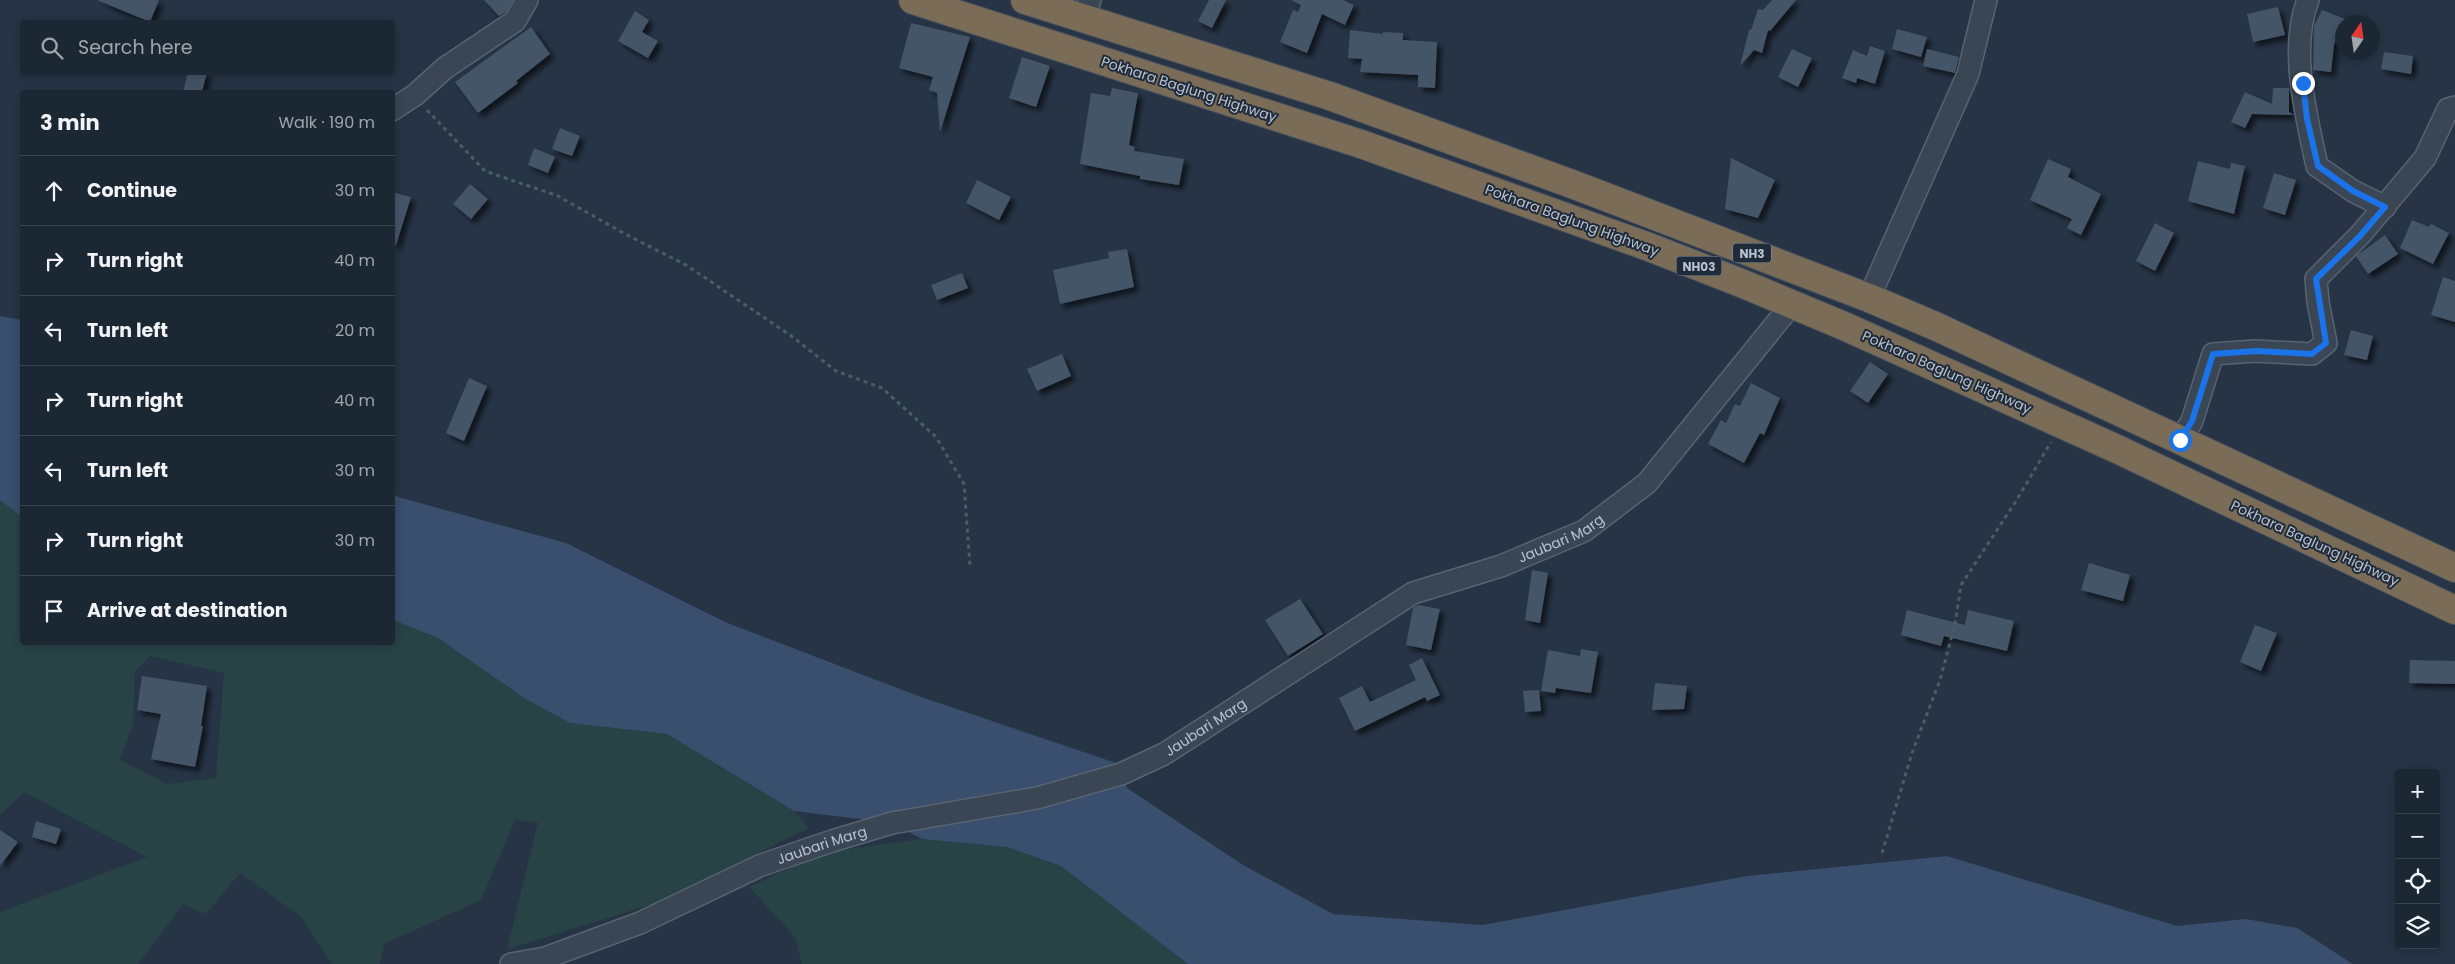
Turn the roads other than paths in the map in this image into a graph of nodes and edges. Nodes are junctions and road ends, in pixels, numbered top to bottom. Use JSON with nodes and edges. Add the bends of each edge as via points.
{"nodes":[{"id":1,"x":528,"y":0,"type":"edge"},
{"id":2,"x":913,"y":0,"type":"edge"},
{"id":3,"x":1025,"y":0,"type":"edge"},
{"id":4,"x":1986,"y":0,"type":"edge"},
{"id":5,"x":2308,"y":0,"type":"edge"},
{"id":6,"x":1086,"y":9,"type":"edge"},
{"id":7,"x":395,"y":108,"type":"edge"},
{"id":8,"x":2455,"y":108,"type":"edge"},
{"id":9,"x":2385,"y":207,"type":"junction"},
{"id":10,"x":1869,"y":298,"type":"junction"},
{"id":11,"x":1792,"y":304,"type":"junction"},
{"id":12,"x":2180,"y":440,"type":"junction"},
{"id":13,"x":2455,"y":568,"type":"edge"},
{"id":14,"x":2455,"y":610,"type":"edge"},
{"id":15,"x":511,"y":964,"type":"edge"}],
"edges":[{"from":1,"to":7,"type":"street","via":[[516,21],[445,68],[416,95]]},
{"from":2,"to":11,"type":"highway","name":"Pokhara Baglung Highway","number":"NH03","via":[[1361,144],[1649,247]]},
{"from":3,"to":6,"type":"highway","number":"NH3"},
{"from":4,"to":10,"type":"street","via":[[1968,74]]},
{"from":5,"to":9,"type":"street","via":[[2302,15],[2299,46],[2307,119],[2318,166],[2353,191]]},
{"from":6,"to":10,"type":"highway","number":"NH3","via":[[1572,184]]},
{"from":8,"to":9,"type":"street","via":[[2448,109],[2425,158]]},
{"from":9,"to":12,"type":"street","via":[[2316,279],[2326,343],[2312,354],[2256,351],[2213,354],[2192,421]]},
{"from":10,"to":12,"type":"highway","number":"NH3"},
{"from":11,"to":14,"type":"highway","name":"Pokhara Baglung Highway","number":"NH03","via":[[2060,423]]},
{"from":11,"to":15,"type":"street","name":"Jaubari Marg","via":[[1647,484],[1584,531],[1501,566],[1413,593],[1164,754],[1121,774],[1037,798],[892,823],[832,841],[759,866],[640,923],[545,958]]},
{"from":12,"to":13,"type":"highway","number":"NH3"}]}
